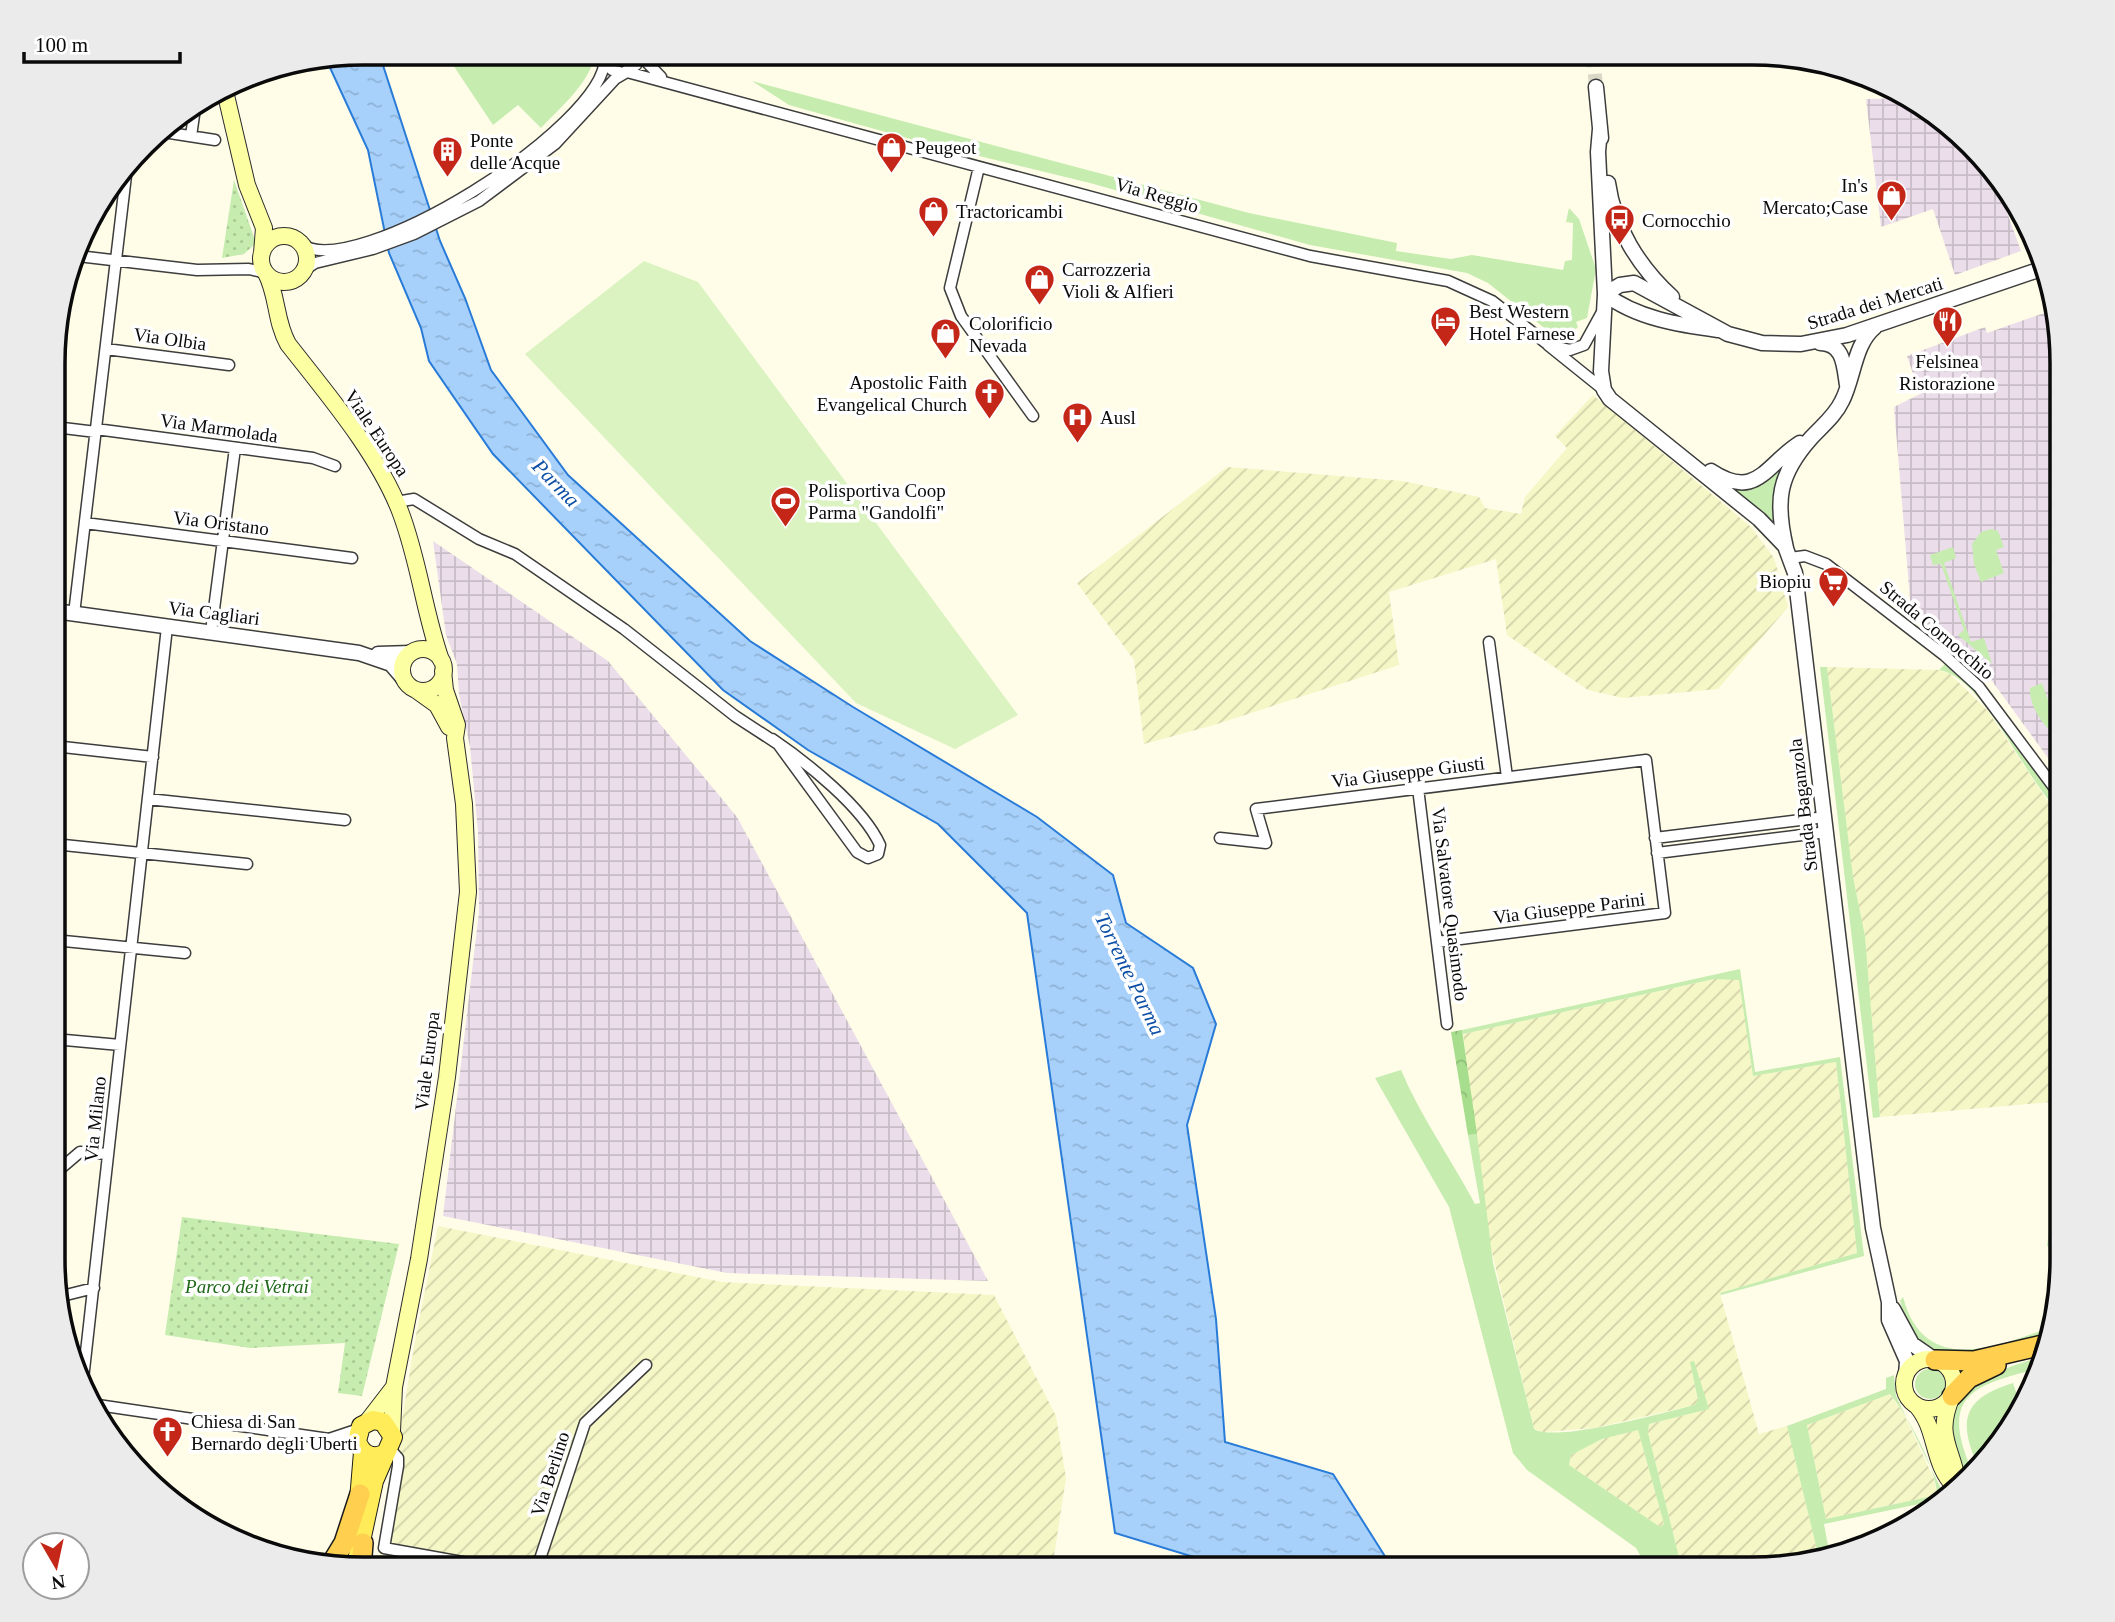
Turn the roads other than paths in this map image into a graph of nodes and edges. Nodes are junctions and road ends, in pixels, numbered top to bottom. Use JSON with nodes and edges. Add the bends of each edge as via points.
{"nodes":[{"id":1,"x":603,"y":65,"type":"edge"},
{"id":2,"x":609,"y":65,"type":"edge"},
{"id":3,"x":636,"y":65,"type":"edge"},
{"id":4,"x":650,"y":65,"type":"edge"},
{"id":5,"x":627,"y":72,"type":"junction"},
{"id":6,"x":666,"y":81,"type":"junction"},
{"id":7,"x":1596,"y":88,"type":"tunnel mouth"},
{"id":8,"x":227,"y":98,"type":"edge"},
{"id":9,"x":194,"y":117,"type":"edge"},
{"id":10,"x":1600,"y":129,"type":"junction"},
{"id":11,"x":173,"y":133,"type":"edge"},
{"id":12,"x":191,"y":136,"type":"junction"},
{"id":13,"x":215,"y":140,"type":"dead end"},
{"id":14,"x":523,"y":165,"type":"junction"},
{"id":15,"x":979,"y":167,"type":"junction"},
{"id":16,"x":125,"y":183,"type":"edge"},
{"id":17,"x":257,"y":206,"type":"junction"},
{"id":18,"x":262,"y":253,"type":"junction"},
{"id":19,"x":84,"y":257,"type":"edge"},
{"id":20,"x":305,"y":257,"type":"junction"},
{"id":21,"x":116,"y":260,"type":"junction"},
{"id":22,"x":231,"y":268,"type":"junction"},
{"id":23,"x":2035,"y":271,"type":"edge"},
{"id":24,"x":266,"y":273,"type":"junction"},
{"id":25,"x":1605,"y":294,"type":"junction"},
{"id":26,"x":1681,"y":307,"type":"junction"},
{"id":27,"x":1604,"y":309,"type":"junction"},
{"id":28,"x":1884,"y":323,"type":"junction"},
{"id":29,"x":1718,"y":330,"type":"junction"},
{"id":30,"x":1819,"y":343,"type":"junction"},
{"id":31,"x":1548,"y":345,"type":"junction"},
{"id":32,"x":106,"y":349,"type":"junction"},
{"id":33,"x":300,"y":358,"type":"junction"},
{"id":34,"x":229,"y":365,"type":"dead end"},
{"id":35,"x":1604,"y":390,"type":"junction"},
{"id":36,"x":1847,"y":390,"type":"junction"},
{"id":37,"x":1033,"y":416,"type":"dead end"},
{"id":38,"x":65,"y":428,"type":"edge"},
{"id":39,"x":96,"y":431,"type":"junction"},
{"id":40,"x":1815,"y":434,"type":"junction"},
{"id":41,"x":235,"y":448,"type":"junction"},
{"id":42,"x":1682,"y":457,"type":"junction"},
{"id":43,"x":335,"y":466,"type":"dead end"},
{"id":44,"x":396,"y":502,"type":"junction"},
{"id":45,"x":85,"y":523,"type":"junction"},
{"id":46,"x":223,"y":541,"type":"junction"},
{"id":47,"x":1788,"y":553,"type":"junction"},
{"id":48,"x":352,"y":558,"type":"dead end"},
{"id":49,"x":65,"y":613,"type":"edge"},
{"id":50,"x":74,"y":614,"type":"junction"},
{"id":51,"x":427,"y":618,"type":"junction"},
{"id":52,"x":167,"y":626,"type":"junction"},
{"id":53,"x":211,"y":632,"type":"junction"},
{"id":54,"x":1489,"y":642,"type":"dead end"},
{"id":55,"x":411,"y":653,"type":"junction"},
{"id":56,"x":368,"y":654,"type":"junction"},
{"id":57,"x":442,"y":666,"type":"junction"},
{"id":58,"x":408,"y":683,"type":"junction"},
{"id":59,"x":455,"y":738,"type":"junction"},
{"id":60,"x":772,"y":739,"type":"junction"},
{"id":61,"x":65,"y":747,"type":"edge"},
{"id":62,"x":153,"y":757,"type":"junction"},
{"id":63,"x":1507,"y":777,"type":"junction"},
{"id":64,"x":2050,"y":781,"type":"edge"},
{"id":65,"x":1418,"y":788,"type":"junction"},
{"id":66,"x":148,"y":799,"type":"junction"},
{"id":67,"x":1825,"y":817,"type":"junction"},
{"id":68,"x":345,"y":820,"type":"dead end"},
{"id":69,"x":1827,"y":832,"type":"junction"},
{"id":70,"x":1220,"y":838,"type":"dead end"},
{"id":71,"x":1656,"y":838,"type":"junction"},
{"id":72,"x":65,"y":845,"type":"edge"},
{"id":73,"x":142,"y":853,"type":"junction"},
{"id":74,"x":1657,"y":853,"type":"junction"},
{"id":75,"x":247,"y":864,"type":"dead end"},
{"id":76,"x":65,"y":941,"type":"edge"},
{"id":77,"x":1437,"y":942,"type":"junction"},
{"id":78,"x":131,"y":948,"type":"junction"},
{"id":79,"x":185,"y":953,"type":"dead end"},
{"id":80,"x":1447,"y":1024,"type":"dead end"},
{"id":81,"x":65,"y":1040,"type":"edge"},
{"id":82,"x":120,"y":1045,"type":"junction"},
{"id":83,"x":108,"y":1154,"type":"junction"},
{"id":84,"x":65,"y":1165,"type":"edge"},
{"id":85,"x":94,"y":1288,"type":"junction"},
{"id":86,"x":67,"y":1295,"type":"edge"},
{"id":87,"x":1889,"y":1299,"type":"junction"},
{"id":88,"x":2037,"y":1347,"type":"edge"},
{"id":89,"x":2034,"y":1354,"type":"edge"},
{"id":90,"x":1936,"y":1360,"type":"junction"},
{"id":91,"x":646,"y":1365,"type":"dead end"},
{"id":92,"x":85,"y":1366,"type":"edge"},
{"id":93,"x":1906,"y":1376,"type":"junction"},
{"id":94,"x":394,"y":1387,"type":"junction"},
{"id":95,"x":1952,"y":1396,"type":"junction"},
{"id":96,"x":1916,"y":1405,"type":"junction"},
{"id":97,"x":104,"y":1406,"type":"edge"},
{"id":98,"x":363,"y":1426,"type":"junction"},
{"id":99,"x":329,"y":1439,"type":"junction"},
{"id":100,"x":389,"y":1444,"type":"junction"},
{"id":101,"x":361,"y":1450,"type":"junction"},
{"id":102,"x":1955,"y":1477,"type":"edge"},
{"id":103,"x":1953,"y":1480,"type":"edge"},
{"id":104,"x":360,"y":1494,"type":"junction"},
{"id":105,"x":363,"y":1543,"type":"junction"},
{"id":106,"x":336,"y":1556,"type":"edge"},
{"id":107,"x":351,"y":1557,"type":"edge"},
{"id":108,"x":359,"y":1557,"type":"edge"},
{"id":109,"x":362,"y":1557,"type":"edge"},
{"id":110,"x":434,"y":1557,"type":"edge"},
{"id":111,"x":541,"y":1557,"type":"edge"}],
"edges":[{"from":1,"to":14,"type":"street","via":[[594,89]]},
{"from":2,"to":5,"type":"street","name":"Via Reggio","via":[[612,71]]},
{"from":3,"to":5,"type":"street","name":"Via Reggio"},
{"from":4,"to":6,"type":"street","name":"Via Reggio"},
{"from":5,"to":6,"type":"street","name":"Via Reggio"},
{"from":5,"to":14,"type":"street","via":[[615,79],[576,124]]},
{"from":6,"to":15,"type":"street","name":"Via Reggio"},
{"from":7,"to":10,"type":"street","name":"Strada dei Mercati"},
{"from":8,"to":17,"type":"main road"},
{"from":9,"to":12,"type":"street"},
{"from":10,"to":25,"type":"street","name":"Strada dei Mercati"},
{"from":10,"to":26,"type":"street","name":"Strada dei Mercati","via":[[1610,195],[1623,232],[1649,273]]},
{"from":11,"to":12,"type":"street"},
{"from":12,"to":13,"type":"street"},
{"from":14,"to":20,"type":"street","via":[[424,219]]},
{"from":15,"to":31,"type":"street","name":"Via Reggio","via":[[1310,256],[1457,283],[1492,301]]},
{"from":15,"to":37,"type":"street","via":[[950,288],[961,316]]},
{"from":16,"to":21,"type":"street"},
{"from":17,"to":18,"type":"main road","via":[[265,234]]},
{"from":17,"to":20,"type":"main road"},
{"from":18,"to":20,"type":"main road","via":[[273,240]]},
{"from":18,"to":22,"type":"street"},
{"from":18,"to":24,"type":"main road","name":"Viale Europa"},
{"from":19,"to":21,"type":"street"},
{"from":20,"to":24,"type":"main road","via":[[280,281]]},
{"from":20,"to":33,"type":"main road","name":"Viale Europa","via":[[285,291],[283,309]]},
{"from":21,"to":22,"type":"street","via":[[197,270]]},
{"from":21,"to":32,"type":"street"},
{"from":22,"to":24,"type":"street"},
{"from":23,"to":28,"type":"street","name":"Strada dei Mercati"},
{"from":24,"to":33,"type":"main road","name":"Viale Europa","via":[[281,330]]},
{"from":25,"to":26,"type":"street","name":"Strada dei Mercati","via":[[1631,283]]},
{"from":25,"to":27,"type":"street"},
{"from":25,"to":29,"type":"street","name":"Strada dei Mercati","via":[[1631,311]]},
{"from":26,"to":29,"type":"street","name":"Strada dei Mercati"},
{"from":27,"to":31,"type":"street","via":[[1582,346],[1567,350]]},
{"from":27,"to":35,"type":"street"},
{"from":28,"to":30,"type":"street","name":"Strada dei Mercati"},
{"from":28,"to":36,"type":"street","via":[[1866,337]]},
{"from":29,"to":30,"type":"street","name":"Strada dei Mercati","via":[[1767,343]]},
{"from":30,"to":36,"type":"street","via":[[1840,352]]},
{"from":31,"to":35,"type":"street","name":"Strada Baganzola"},
{"from":32,"to":34,"type":"street","name":"Via Olbia"},
{"from":32,"to":39,"type":"street"},
{"from":33,"to":44,"type":"main road","name":"Viale Europa","via":[[375,461]]},
{"from":35,"to":42,"type":"street","name":"Strada Baganzola"},
{"from":36,"to":40,"type":"street","via":[[1836,412]]},
{"from":38,"to":39,"type":"street","name":"Via Marmolada"},
{"from":39,"to":41,"type":"street","name":"Via Marmolada"},
{"from":39,"to":45,"type":"street"},
{"from":40,"to":42,"type":"street","via":[[1762,476],[1746,483],[1726,480]]},
{"from":40,"to":47,"type":"street","via":[[1793,459],[1781,488],[1779,506]]},
{"from":41,"to":43,"type":"street","name":"Via Marmolada","via":[[313,458]]},
{"from":41,"to":46,"type":"street"},
{"from":42,"to":47,"type":"street","name":"Strada Baganzola","via":[[1753,514]]},
{"from":44,"to":51,"type":"main road","name":"Viale Europa","via":[[414,555]]},
{"from":44,"to":60,"type":"street","via":[[417,500],[479,539],[515,554]]},
{"from":45,"to":46,"type":"street","name":"Via Oristano"},
{"from":45,"to":50,"type":"street"},
{"from":46,"to":48,"type":"street","name":"Via Oristano"},
{"from":46,"to":53,"type":"street"},
{"from":47,"to":64,"type":"street","name":"Strada Cornocchio","via":[[1826,564],[1960,669],[1986,693]]},
{"from":47,"to":67,"type":"street","name":"Strada Baganzola","via":[[1800,593]]},
{"from":49,"to":50,"type":"street","name":"Via Cagliari"},
{"from":50,"to":52,"type":"street","name":"Via Cagliari"},
{"from":51,"to":55,"type":"main road","via":[[422,642]]},
{"from":51,"to":57,"type":"main road","name":"Viale Europa"},
{"from":52,"to":53,"type":"street","name":"Via Cagliari"},
{"from":52,"to":62,"type":"street","name":"Via Milano"},
{"from":53,"to":56,"type":"street","name":"Via Cagliari"},
{"from":54,"to":63,"type":"street"},
{"from":55,"to":56,"type":"street","name":"Via Cagliari"},
{"from":55,"to":57,"type":"main road","via":[[426,650]]},
{"from":55,"to":58,"type":"main road","via":[[402,664]]},
{"from":56,"to":58,"type":"street","name":"Via Cagliari","via":[[391,664]]},
{"from":57,"to":58,"type":"main road","via":[[435,687],[424,691]]},
{"from":57,"to":59,"type":"main road","name":"Viale Europa","via":[[457,725]]},
{"from":58,"to":59,"type":"main road","name":"Viale Europa","via":[[437,705]]},
{"from":59,"to":94,"type":"main road","name":"Viale Europa","via":[[468,873],[462,959],[419,1259]]},
{"from":60,"to":60,"type":"street","via":[[790,756],[857,852],[868,858],[878,854],[876,837],[842,797]]},
{"from":61,"to":62,"type":"street"},
{"from":62,"to":66,"type":"street","name":"Via Milano"},
{"from":63,"to":65,"type":"street","name":"Via Giuseppe Giusti"},
{"from":63,"to":71,"type":"street","name":"Via Giuseppe Giusti","via":[[1646,760]]},
{"from":65,"to":70,"type":"street","name":"Via Giuseppe Giusti","via":[[1256,809],[1266,843]]},
{"from":65,"to":77,"type":"street","name":"Via Salvatore Quasimodo"},
{"from":66,"to":68,"type":"street"},
{"from":66,"to":73,"type":"street","name":"Via Milano"},
{"from":67,"to":69,"type":"street","name":"Strada Baganzola"},
{"from":67,"to":71,"type":"street"},
{"from":69,"to":74,"type":"street"},
{"from":69,"to":87,"type":"street","name":"Strada Baganzola","via":[[1873,1228]]},
{"from":71,"to":74,"type":"street"},
{"from":72,"to":73,"type":"street"},
{"from":73,"to":75,"type":"street"},
{"from":73,"to":78,"type":"street","name":"Via Milano"},
{"from":74,"to":77,"type":"street","name":"Via Giuseppe Parini","via":[[1665,913]]},
{"from":76,"to":78,"type":"street"},
{"from":77,"to":80,"type":"street","name":"Via Salvatore Quasimodo"},
{"from":78,"to":79,"type":"street"},
{"from":78,"to":82,"type":"street","name":"Via Milano"},
{"from":81,"to":82,"type":"street"},
{"from":82,"to":83,"type":"street","name":"Via Milano"},
{"from":83,"to":84,"type":"street","via":[[80,1152]]},
{"from":83,"to":85,"type":"street","name":"Via Milano"},
{"from":85,"to":86,"type":"street"},
{"from":85,"to":92,"type":"street","name":"Via Milano"},
{"from":87,"to":90,"type":"street","name":"Strada Baganzola","via":[[1912,1344]]},
{"from":87,"to":93,"type":"street","name":"Strada Baganzola","via":[[1891,1325],[1908,1361]]},
{"from":88,"to":90,"type":"highway","via":[[1979,1361]]},
{"from":89,"to":95,"type":"highway","via":[[1979,1372]]},
{"from":90,"to":93,"type":"main road","via":[[1916,1363]]},
{"from":90,"to":95,"type":"main road","name":"Strada Baganzola","via":[[1953,1376]]},
{"from":91,"to":111,"type":"street","name":"Via Berlino","via":[[585,1423]]},
{"from":93,"to":96,"type":"main road","name":"Strada Baganzola","via":[[1906,1392]]},
{"from":94,"to":98,"type":"main road"},
{"from":94,"to":100,"type":"main road","name":"Viale Europa"},
{"from":95,"to":96,"type":"main road","via":[[1936,1408]]},
{"from":95,"to":102,"type":"main road","name":"Strada Baganzola","via":[[1944,1433]]},
{"from":96,"to":103,"type":"main road","name":"Strada Baganzola","via":[[1926,1419],[1938,1462]]},
{"from":97,"to":99,"type":"street"},
{"from":98,"to":99,"type":"street"},
{"from":98,"to":100,"type":"main road","via":[[383,1422]]},
{"from":98,"to":101,"type":"main road"},
{"from":99,"to":101,"type":"street"},
{"from":100,"to":101,"type":"main road","via":[[373,1457]]},
{"from":100,"to":105,"type":"main road","via":[[374,1481]]},
{"from":100,"to":110,"type":"street","via":[[398,1466],[384,1548]]},
{"from":101,"to":104,"type":"main road"},
{"from":104,"to":106,"type":"highway"},
{"from":104,"to":107,"type":"main road"},
{"from":105,"to":108,"type":"main road"},
{"from":105,"to":109,"type":"highway"}]}
